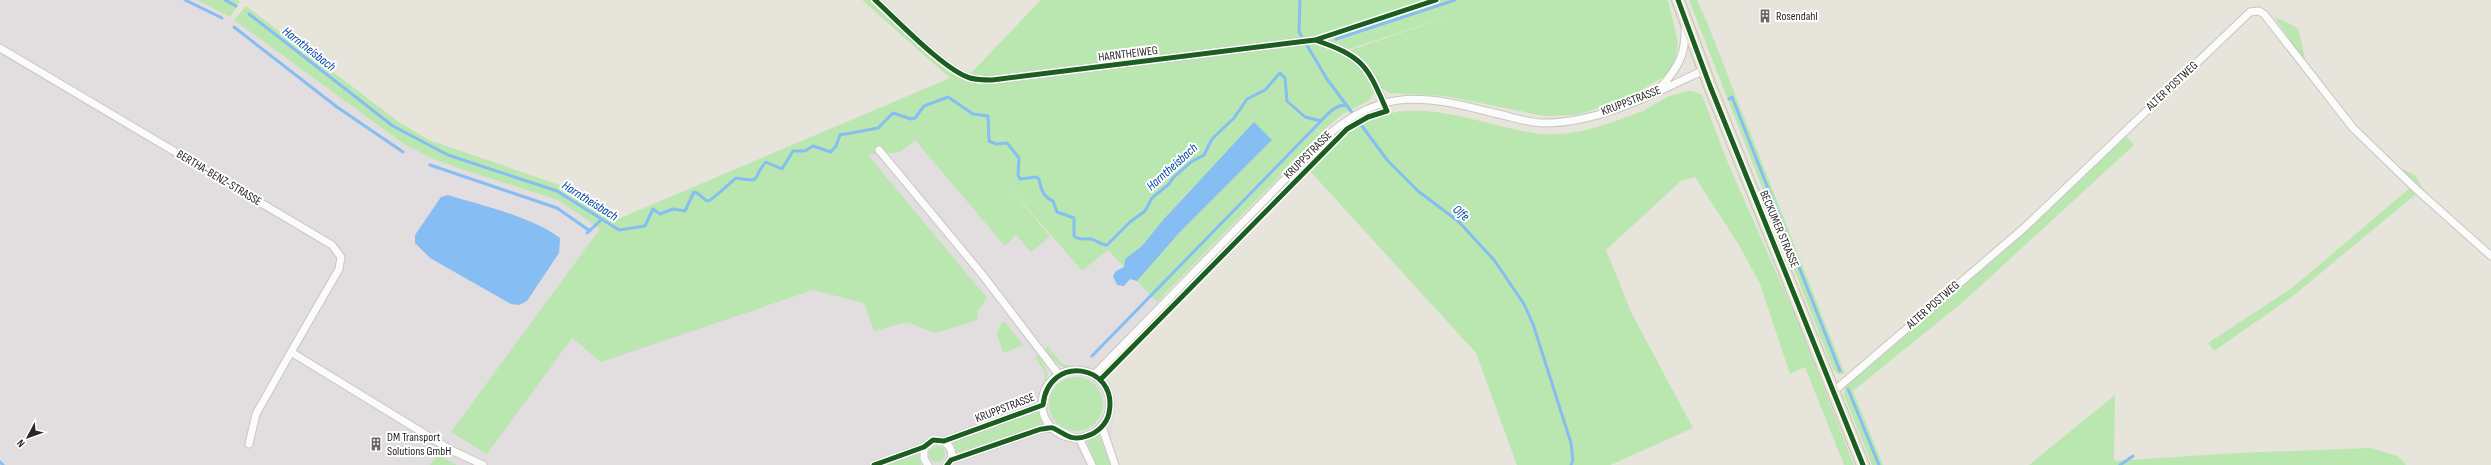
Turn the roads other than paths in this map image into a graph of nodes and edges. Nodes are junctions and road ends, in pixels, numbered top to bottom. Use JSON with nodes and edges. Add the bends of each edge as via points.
{"nodes":[{"id":1,"x":875,"y":0,"type":"edge"},
{"id":2,"x":1678,"y":0,"type":"edge"},
{"id":3,"x":1684,"y":16,"type":"junction"},
{"id":4,"x":0,"y":48,"type":"edge"},
{"id":5,"x":1704,"y":70,"type":"junction"},
{"id":6,"x":1657,"y":91,"type":"junction"},
{"id":7,"x":1383,"y":102,"type":"junction"},
{"id":8,"x":879,"y":150,"type":"dead end"},
{"id":9,"x":2491,"y":256,"type":"edge"},
{"id":10,"x":292,"y":352,"type":"junction"},
{"id":11,"x":1059,"y":375,"type":"junction"},
{"id":12,"x":1094,"y":375,"type":"junction"},
{"id":13,"x":1834,"y":391,"type":"junction"},
{"id":14,"x":1043,"y":405,"type":"junction"},
{"id":15,"x":1102,"y":427,"type":"junction"},
{"id":16,"x":1052,"y":428,"type":"junction"},
{"id":17,"x":1079,"y":438,"type":"junction"},
{"id":18,"x":944,"y":441,"type":"junction"},
{"id":19,"x":249,"y":444,"type":"dead end"},
{"id":20,"x":924,"y":447,"type":"junction"},
{"id":21,"x":949,"y":463,"type":"edge"},
{"id":22,"x":483,"y":465,"type":"edge"},
{"id":23,"x":874,"y":465,"type":"edge"},
{"id":24,"x":928,"y":465,"type":"edge"},
{"id":25,"x":1092,"y":465,"type":"edge"},
{"id":26,"x":1115,"y":465,"type":"edge"},
{"id":27,"x":1863,"y":465,"type":"edge"}],
"edges":[{"from":1,"to":7,"type":"street","name":"HARNTHEIWEG","via":[[957,72],[980,80],[1315,40],[1351,55],[1368,70]]},
{"from":2,"to":3,"type":"main road","name":"BECKUMER STRASSE"},
{"from":3,"to":5,"type":"main road","name":"BECKUMER STRASSE"},
{"from":3,"to":6,"type":"street","via":[[1685,34],[1680,63]]},
{"from":4,"to":10,"type":"street","name":"BERTHA-BENZ-STRASSE","via":[[332,245],[341,257],[339,269]]},
{"from":5,"to":6,"type":"street","name":"KRUPPSTRASSE"},
{"from":5,"to":13,"type":"main road","name":"BECKUMER STRASSE"},
{"from":6,"to":7,"type":"street","name":"KRUPPSTRASSE","via":[[1577,120],[1543,123],[1445,100]]},
{"from":7,"to":12,"type":"street","name":"KRUPPSTRASSE","via":[[1362,109],[1344,120],[1210,253]]},
{"from":8,"to":11,"type":"street","via":[[981,273]]},
{"from":9,"to":13,"type":"street","name":"ALTER POSTWEG","via":[[2353,128],[2264,14],[2259,11],[2250,12],[2024,228]]},
{"from":10,"to":19,"type":"street","name":"BERTHA-BENZ-STRASSE","via":[[256,414]]},
{"from":10,"to":22,"type":"street","via":[[451,450]]},
{"from":11,"to":12,"type":"street","via":[[1070,371],[1082,371]]},
{"from":11,"to":14,"type":"street","name":"KRUPPSTRASSE","via":[[1047,388]]},
{"from":12,"to":15,"type":"street","via":[[1109,393],[1108,417]]},
{"from":13,"to":27,"type":"main road","name":"BECKUMER STRASSE"},
{"from":14,"to":16,"type":"street","name":"KRUPPSTRASSE","via":[[1045,416]]},
{"from":14,"to":18,"type":"street","name":"KRUPPSTRASSE"},
{"from":15,"to":17,"type":"street","via":[[1091,435]]},
{"from":15,"to":26,"type":"street"},
{"from":16,"to":17,"type":"street","via":[[1069,437]]},
{"from":16,"to":21,"type":"street","via":[[1041,429]]},
{"from":17,"to":25,"type":"street"},
{"from":18,"to":20,"type":"street","name":"KRUPPSTRASSE","via":[[933,440]]},
{"from":18,"to":21,"type":"street","via":[[951,449]]},
{"from":20,"to":23,"type":"street","name":"KRUPPSTRASSE"},
{"from":20,"to":24,"type":"street","via":[[924,459]]}]}
